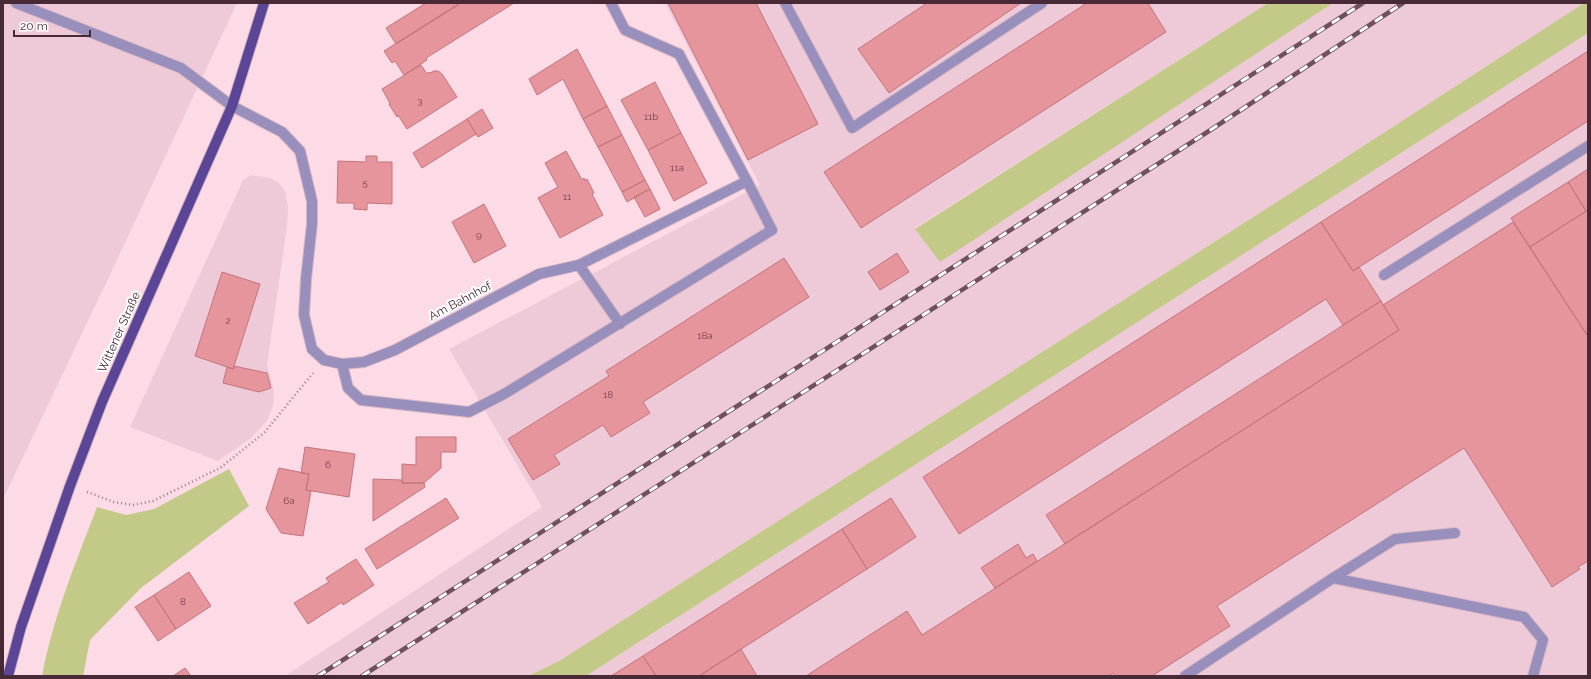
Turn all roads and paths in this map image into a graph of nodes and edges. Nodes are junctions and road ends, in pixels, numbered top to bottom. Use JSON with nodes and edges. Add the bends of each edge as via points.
{"nodes":[{"id":1,"x":16,"y":3,"type":"edge"},
{"id":2,"x":264,"y":3,"type":"edge"},
{"id":3,"x":611,"y":3,"type":"edge"},
{"id":4,"x":786,"y":3,"type":"edge"},
{"id":5,"x":1042,"y":3,"type":"edge"},
{"id":6,"x":232,"y":106,"type":"junction"},
{"id":7,"x":1588,"y":146,"type":"edge"},
{"id":8,"x":747,"y":181,"type":"junction"},
{"id":9,"x":579,"y":265,"type":"junction"},
{"id":10,"x":1384,"y":275,"type":"dead end"},
{"id":11,"x":620,"y":324,"type":"junction"},
{"id":12,"x":324,"y":360,"type":"junction"},
{"id":13,"x":342,"y":364,"type":"junction"},
{"id":14,"x":70,"y":486,"type":"junction"},
{"id":15,"x":1455,"y":533,"type":"dead end"},
{"id":16,"x":1333,"y":578,"type":"junction"},
{"id":17,"x":8,"y":676,"type":"edge"},
{"id":18,"x":1185,"y":676,"type":"edge"},
{"id":19,"x":1533,"y":676,"type":"edge"}],
"edges":[{"from":1,"to":6,"type":"street","via":[[181,68]]},
{"from":2,"to":6,"type":"main road","name":"Wittener Straße"},
{"from":3,"to":8,"type":"street","via":[[626,30],[679,54]]},
{"from":4,"to":5,"type":"street","via":[[852,128]]},
{"from":6,"to":12,"type":"street","via":[[282,132],[300,151],[312,202],[304,315],[312,349]]},
{"from":6,"to":14,"type":"main road","name":"Wittener Straße","via":[[102,402]]},
{"from":7,"to":10,"type":"street"},
{"from":8,"to":9,"type":"street","name":"Am Bahnhof"},
{"from":8,"to":11,"type":"street","via":[[772,230]]},
{"from":9,"to":11,"type":"street"},
{"from":9,"to":13,"type":"street","name":"Am Bahnhof","via":[[539,274],[395,350],[364,362]]},
{"from":11,"to":13,"type":"street","via":[[504,394],[469,412],[361,400],[348,388]]},
{"from":12,"to":13,"type":"street","name":"Am Bahnhof"},
{"from":12,"to":14,"type":"path","via":[[264,433],[220,468],[153,501],[133,505],[114,502]]},
{"from":14,"to":17,"type":"main road","name":"Wittener Straße","via":[[21,627]]},
{"from":15,"to":16,"type":"street","via":[[1395,539]]},
{"from":16,"to":18,"type":"street"},
{"from":16,"to":19,"type":"street","via":[[1524,617],[1543,640]]}]}
